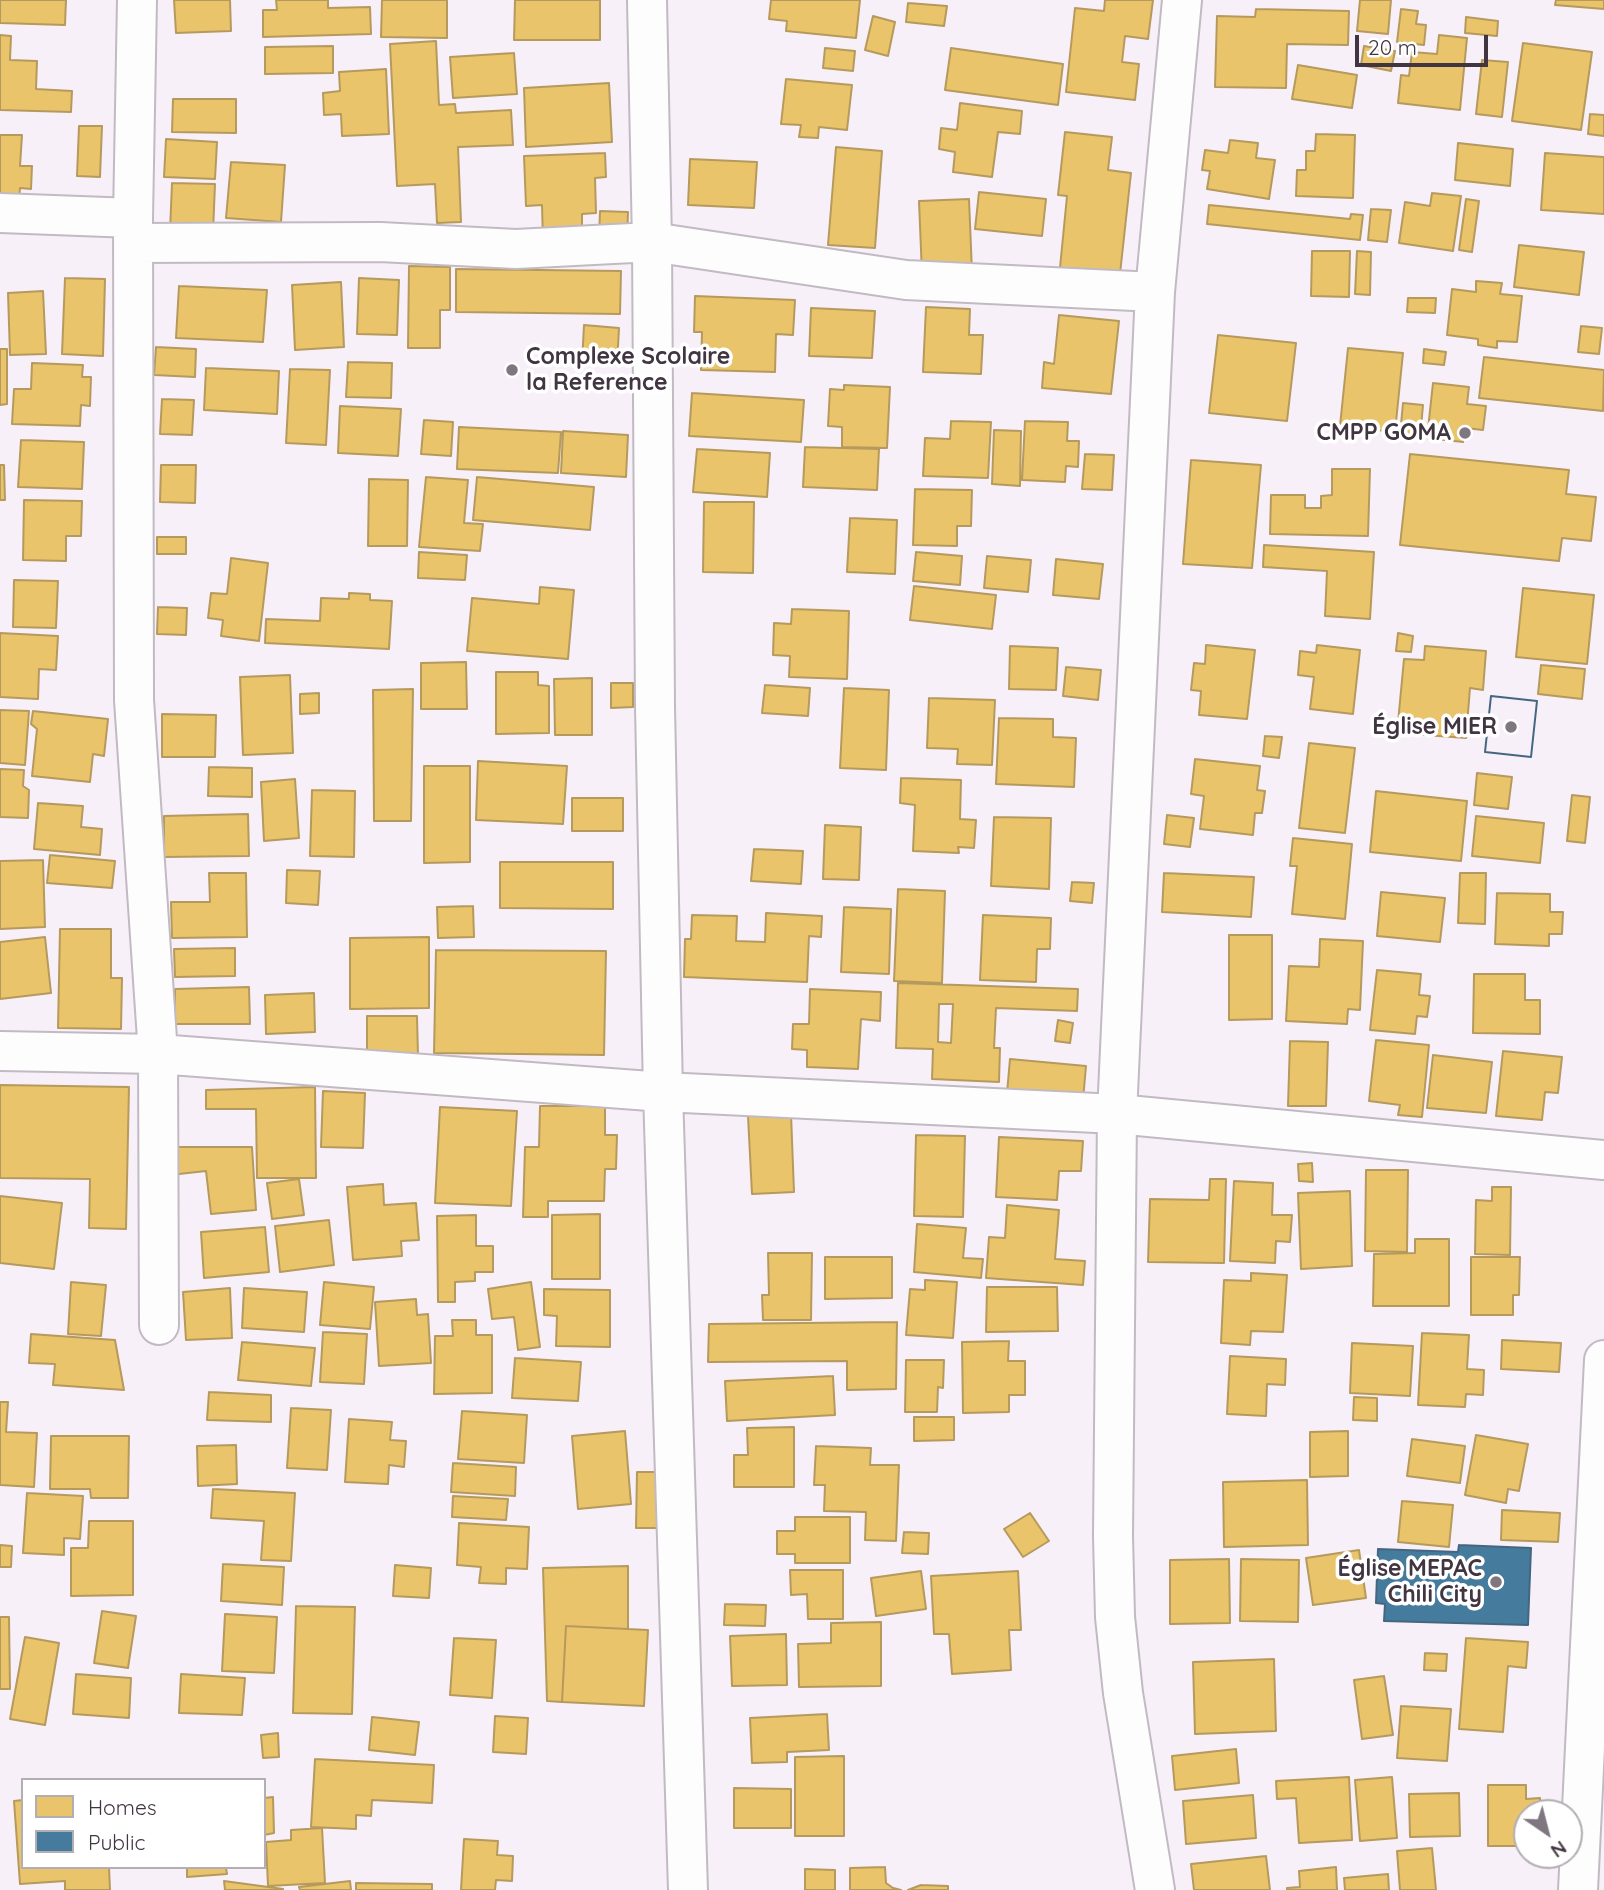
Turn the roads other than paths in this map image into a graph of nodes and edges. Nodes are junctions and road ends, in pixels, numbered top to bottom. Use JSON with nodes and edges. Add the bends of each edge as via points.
{"nodes":[{"id":1,"x":137,"y":0,"type":"edge"},
{"id":2,"x":647,"y":0,"type":"edge"},
{"id":3,"x":1182,"y":0,"type":"edge"},
{"id":4,"x":0,"y":214,"type":"edge"},
{"id":5,"x":133,"y":230,"type":"junction"},
{"id":6,"x":652,"y":242,"type":"junction"},
{"id":7,"x":1155,"y":292,"type":"junction"},
{"id":8,"x":0,"y":1051,"type":"edge"},
{"id":9,"x":158,"y":1054,"type":"junction"},
{"id":10,"x":663,"y":1092,"type":"junction"},
{"id":11,"x":1117,"y":1114,"type":"junction"},
{"id":12,"x":1604,"y":1160,"type":"edge"},
{"id":13,"x":159,"y":1325,"type":"dead end"},
{"id":14,"x":1604,"y":1360,"type":"edge"},
{"id":15,"x":688,"y":1890,"type":"edge"},
{"id":16,"x":1155,"y":1890,"type":"edge"},
{"id":17,"x":1578,"y":1890,"type":"edge"}],
"edges":[{"from":1,"to":5,"type":"street"},
{"from":2,"to":6,"type":"street"},
{"from":3,"to":7,"type":"street"},
{"from":4,"to":5,"type":"street"},
{"from":5,"to":6,"type":"street","via":[[516,249]]},
{"from":5,"to":9,"type":"street","via":[[134,700]]},
{"from":6,"to":7,"type":"street","via":[[906,280]]},
{"from":6,"to":10,"type":"street"},
{"from":7,"to":11,"type":"street"},
{"from":8,"to":9,"type":"street"},
{"from":9,"to":10,"type":"street"},
{"from":9,"to":13,"type":"street"},
{"from":10,"to":11,"type":"street"},
{"from":10,"to":15,"type":"street"},
{"from":11,"to":12,"type":"street"},
{"from":11,"to":16,"type":"street","via":[[1115,1617]]},
{"from":14,"to":17,"type":"street"}]}
